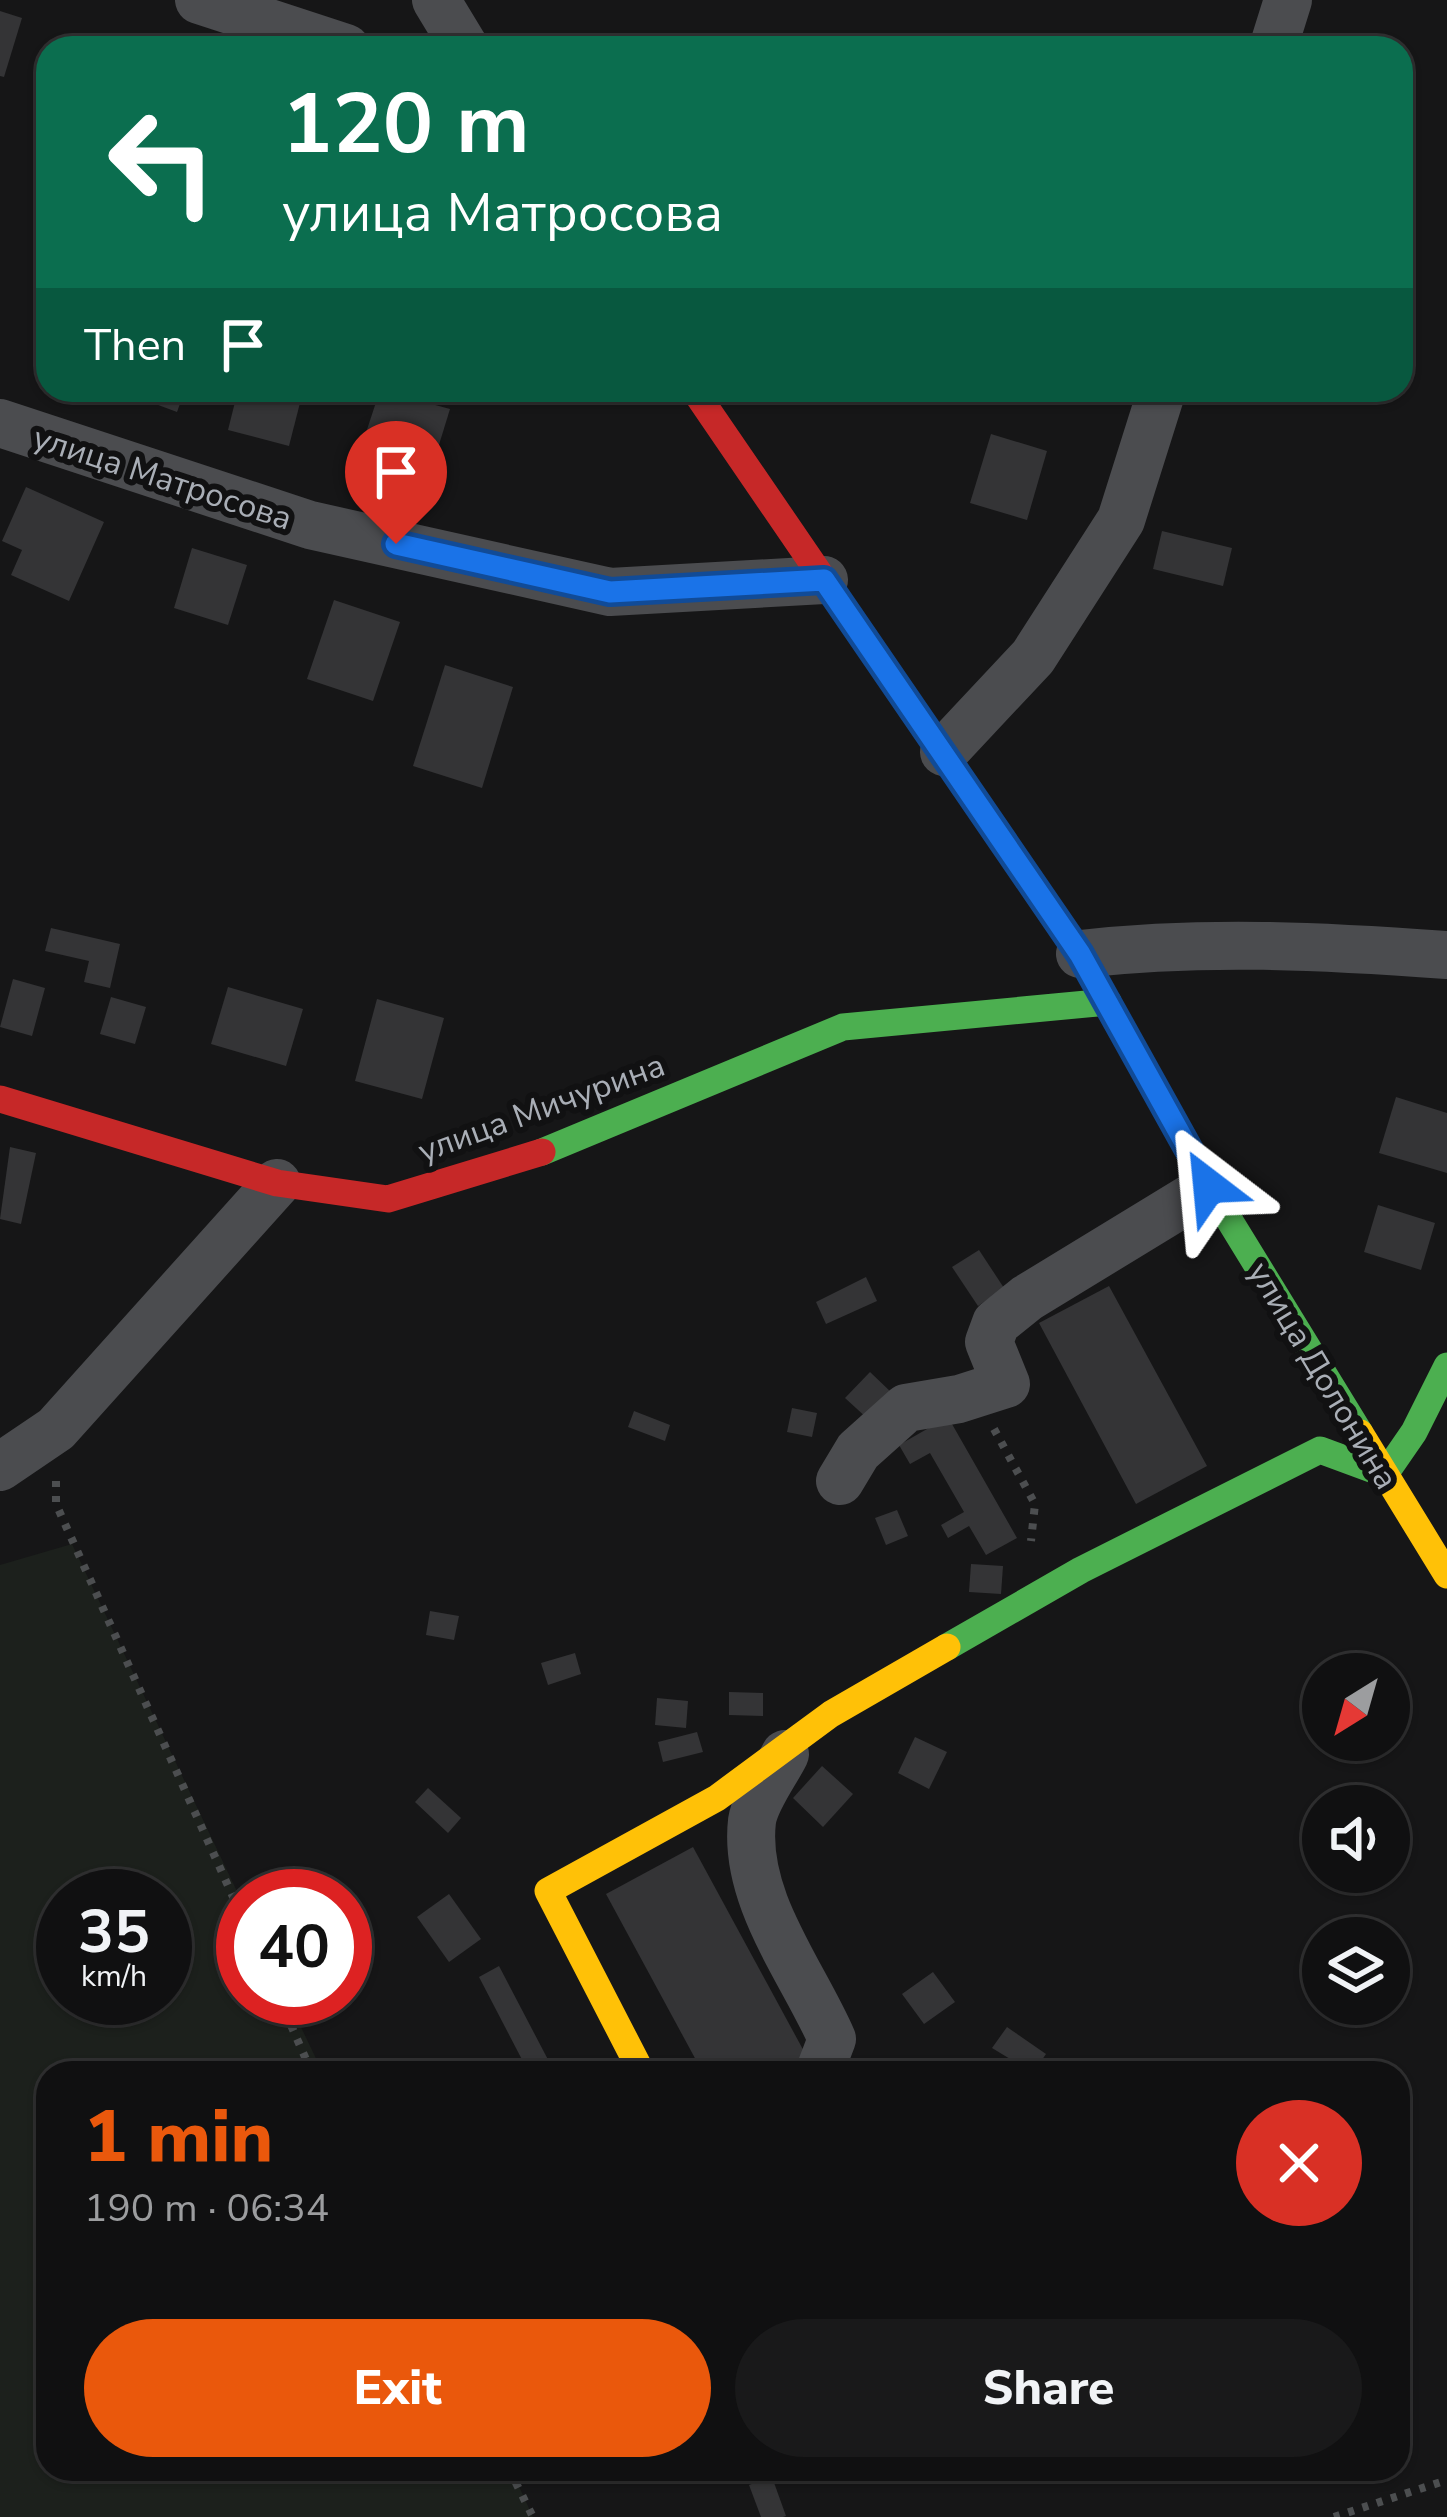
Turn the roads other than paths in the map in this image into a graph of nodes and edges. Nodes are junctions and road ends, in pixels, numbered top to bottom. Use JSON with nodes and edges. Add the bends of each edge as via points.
{"nodes":[{"id":1,"x":199,"y":0,"type":"edge"},
{"id":2,"x":436,"y":0,"type":"edge"},
{"id":3,"x":1288,"y":0,"type":"edge"},
{"id":4,"x":309,"y":36,"type":"edge"},
{"id":5,"x":457,"y":36,"type":"edge"},
{"id":6,"x":1277,"y":36,"type":"edge"},
{"id":7,"x":702,"y":402,"type":"edge"},
{"id":8,"x":1158,"y":402,"type":"edge"},
{"id":9,"x":0,"y":423,"type":"edge"},
{"id":10,"x":824,"y":580,"type":"junction"},
{"id":11,"x":944,"y":752,"type":"junction"},
{"id":12,"x":1080,"y":954,"type":"junction"},
{"id":13,"x":1447,"y":955,"type":"edge"},
{"id":14,"x":1108,"y":1002,"type":"junction"},
{"id":15,"x":0,"y":1099,"type":"edge"},
{"id":16,"x":277,"y":1183,"type":"junction"},
{"id":17,"x":1209,"y":1186,"type":"junction"},
{"id":18,"x":1447,"y":1366,"type":"edge"},
{"id":19,"x":0,"y":1467,"type":"edge"},
{"id":20,"x":840,"y":1481,"type":"dead end"},
{"id":21,"x":1413,"y":1499,"type":"edge"},
{"id":22,"x":1447,"y":1575,"type":"edge"},
{"id":23,"x":790,"y":1744,"type":"junction"},
{"id":24,"x":635,"y":2061,"type":"edge"},
{"id":25,"x":824,"y":2061,"type":"edge"}],
"edges":[{"from":1,"to":4,"type":"street"},
{"from":2,"to":5,"type":"street"},
{"from":3,"to":6,"type":"street"},
{"from":7,"to":10,"type":"street","name":"улица Долонина"},
{"from":8,"to":11,"type":"street","via":[[1120,520],[1033,657]]},
{"from":9,"to":10,"type":"street","name":"улица Матросова","via":[[310,525],[610,592]]},
{"from":10,"to":11,"type":"street","name":"улица Долонина"},
{"from":11,"to":12,"type":"street","name":"улица Долонина"},
{"from":12,"to":13,"type":"street","via":[[1179,943]]},
{"from":12,"to":14,"type":"street","name":"улица Долонина"},
{"from":14,"to":16,"type":"street","name":"улица Мичурина","via":[[843,1027],[552,1149],[388,1199]]},
{"from":14,"to":17,"type":"street","name":"улица Долонина"},
{"from":15,"to":16,"type":"street","name":"улица Мичурина"},
{"from":16,"to":19,"type":"street","via":[[56,1429]]},
{"from":17,"to":20,"type":"street","via":[[996,1322],[989,1342],[1006,1384],[906,1408],[858,1451]]},
{"from":17,"to":21,"type":"street","name":"улица Долонина"},
{"from":18,"to":21,"type":"street","via":[[1414,1432]]},
{"from":21,"to":22,"type":"street","name":"улица Долонина"},
{"from":21,"to":23,"type":"street","via":[[1320,1450],[1081,1570]]},
{"from":23,"to":24,"type":"street","via":[[717,1798],[548,1891]]},
{"from":23,"to":25,"type":"street","via":[[752,1817],[753,1862],[765,1906],[832,2039]]}]}
